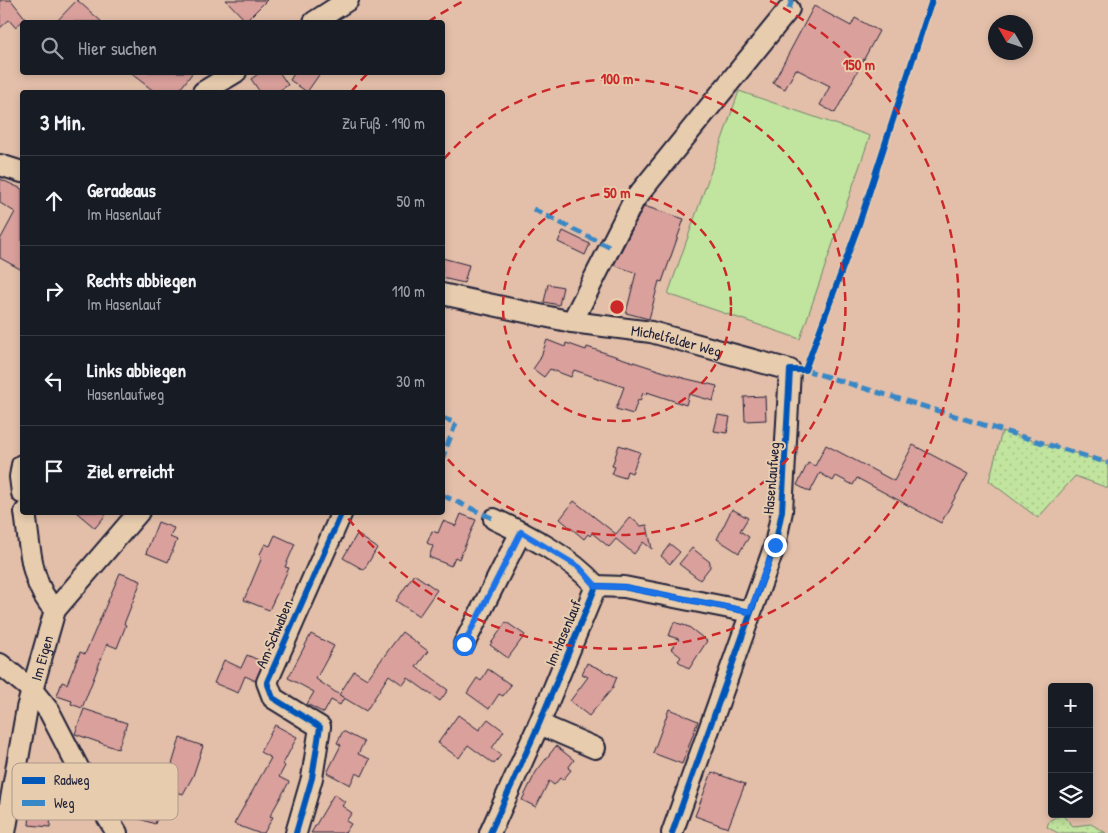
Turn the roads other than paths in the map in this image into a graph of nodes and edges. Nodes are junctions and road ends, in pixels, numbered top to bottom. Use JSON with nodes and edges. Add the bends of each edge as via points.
{"nodes":[{"id":1,"x":348,"y":0,"type":"edge"},
{"id":2,"x":789,"y":9,"type":"dead end"},
{"id":3,"x":317,"y":20,"type":"edge"},
{"id":4,"x":231,"y":75,"type":"edge"},
{"id":5,"x":206,"y":90,"type":"edge"},
{"id":6,"x":0,"y":164,"type":"edge"},
{"id":7,"x":20,"y":171,"type":"edge"},
{"id":8,"x":445,"y":295,"type":"edge"},
{"id":9,"x":572,"y":322,"type":"junction"},
{"id":10,"x":790,"y":370,"type":"joint"},
{"id":11,"x":25,"y":515,"type":"edge"},
{"id":12,"x":136,"y":515,"type":"edge"},
{"id":13,"x":341,"y":515,"type":"edge"},
{"id":14,"x":494,"y":518,"type":"dead end"},
{"id":15,"x":521,"y":532,"type":"junction"},
{"id":16,"x":596,"y":586,"type":"junction"},
{"id":17,"x":55,"y":610,"type":"junction"},
{"id":18,"x":750,"y":612,"type":"junction"},
{"id":19,"x":464,"y":644,"type":"dead end"},
{"id":20,"x":0,"y":664,"type":"edge"},
{"id":21,"x":33,"y":691,"type":"junction"},
{"id":22,"x":539,"y":724,"type":"junction"},
{"id":23,"x":595,"y":748,"type":"dead end"},
{"id":24,"x":17,"y":763,"type":"edge"},
{"id":25,"x":76,"y":763,"type":"edge"},
{"id":26,"x":12,"y":793,"type":"edge"},
{"id":27,"x":109,"y":820,"type":"edge"},
{"id":28,"x":5,"y":833,"type":"edge"},
{"id":29,"x":117,"y":833,"type":"edge"},
{"id":30,"x":296,"y":833,"type":"edge"},
{"id":31,"x":490,"y":833,"type":"edge"},
{"id":32,"x":672,"y":833,"type":"edge"}],
"edges":[{"from":1,"to":3,"type":"street"},
{"from":2,"to":9,"type":"street","via":[[634,200]]},
{"from":4,"to":5,"type":"street"},
{"from":6,"to":7,"type":"street"},
{"from":8,"to":9,"type":"street","name":"Michelfelder Weg"},
{"from":9,"to":10,"type":"street","name":"Michelfelder Weg","via":[[651,332]]},
{"from":10,"to":18,"type":"street","name":"Hasenlaufweg","via":[[782,511],[775,545]]},
{"from":11,"to":17,"type":"street","via":[[33,569],[46,601]]},
{"from":12,"to":17,"type":"street","name":"Im Eigen"},
{"from":13,"to":30,"type":"street","name":"Am Schwaben","via":[[267,682],[273,698],[320,727],[312,778]]},
{"from":14,"to":15,"type":"street","name":"Im Hasenlauf"},
{"from":15,"to":16,"type":"street","name":"Im Hasenlauf","via":[[579,567]]},
{"from":15,"to":19,"type":"street"},
{"from":16,"to":18,"type":"street","name":"Im Hasenlauf","via":[[624,587]]},
{"from":16,"to":22,"type":"street","name":"Im Hasenlauf"},
{"from":17,"to":21,"type":"street","name":"Im Eigen"},
{"from":18,"to":32,"type":"street","name":"Hasenlaufweg"},
{"from":20,"to":21,"type":"street"},
{"from":21,"to":24,"type":"street","name":"Im Eigen"},
{"from":21,"to":25,"type":"street","via":[[48,711]]},
{"from":22,"to":23,"type":"street"},
{"from":22,"to":31,"type":"street","name":"Im Hasenlauf"},
{"from":26,"to":28,"type":"street","name":"Im Eigen"},
{"from":27,"to":29,"type":"street"}]}
